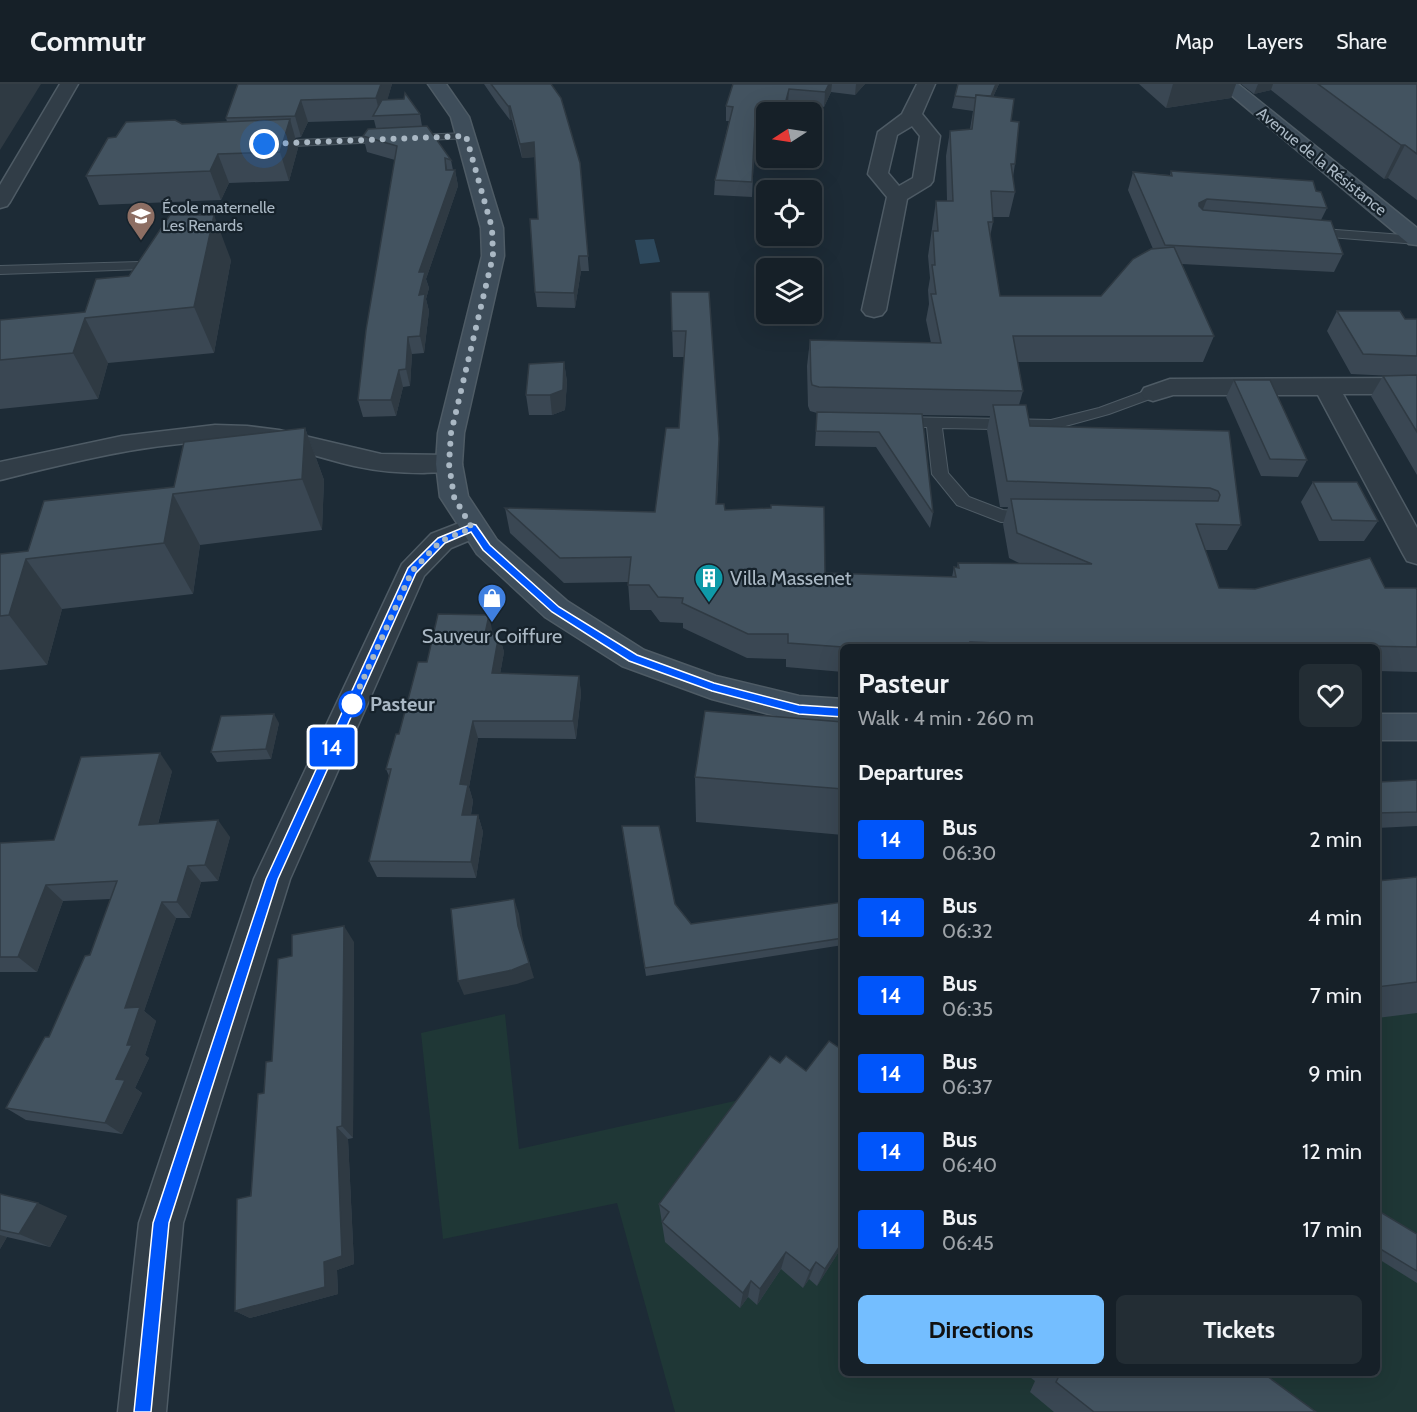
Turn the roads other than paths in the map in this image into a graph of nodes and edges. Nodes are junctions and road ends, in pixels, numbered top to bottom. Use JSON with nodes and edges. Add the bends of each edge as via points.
{"nodes":[{"id":1,"x":69,"y":84,"type":"edge"},
{"id":2,"x":437,"y":84,"type":"edge"},
{"id":3,"x":926,"y":84,"type":"edge"},
{"id":4,"x":1227,"y":84,"type":"edge"},
{"id":5,"x":913,"y":115,"type":"junction"},
{"id":6,"x":466,"y":136,"type":"junction"},
{"id":7,"x":264,"y":144,"type":"edge"},
{"id":8,"x":897,"y":196,"type":"junction"},
{"id":9,"x":0,"y":202,"type":"edge"},
{"id":10,"x":1293,"y":230,"type":"edge"},
{"id":11,"x":1417,"y":239,"type":"edge"},
{"id":12,"x":139,"y":266,"type":"edge"},
{"id":13,"x":0,"y":270,"type":"edge"},
{"id":14,"x":873,"y":310,"type":"dead end"},
{"id":15,"x":1417,"y":386,"type":"edge"},
{"id":16,"x":1326,"y":387,"type":"junction"},
{"id":17,"x":1154,"y":393,"type":"joint"},
{"id":18,"x":878,"y":422,"type":"edge"},
{"id":19,"x":934,"y":423,"type":"junction"},
{"id":20,"x":449,"y":464,"type":"junction"},
{"id":21,"x":0,"y":471,"type":"edge"},
{"id":22,"x":1047,"y":518,"type":"edge"},
{"id":23,"x":472,"y":528,"type":"junction"},
{"id":24,"x":1417,"y":554,"type":"edge"},
{"id":25,"x":840,"y":712,"type":"edge"},
{"id":26,"x":1380,"y":727,"type":"edge"},
{"id":27,"x":1417,"y":727,"type":"edge"},
{"id":28,"x":142,"y":1412,"type":"edge"}],
"edges":[{"from":1,"to":9,"type":"street"},
{"from":2,"to":6,"type":"main road","via":[[460,117]]},
{"from":3,"to":5,"type":"street"},
{"from":4,"to":11,"type":"main road","name":"Avenue de la Résistance"},
{"from":5,"to":8,"type":"street","via":[[930,136],[923,181]]},
{"from":5,"to":8,"type":"street","via":[[906,124],[888,132],[878,174]]},
{"from":6,"to":7,"type":"lane"},
{"from":6,"to":20,"type":"main road","via":[[492,228],[493,256],[451,433]]},
{"from":8,"to":14,"type":"street"},
{"from":10,"to":11,"type":"lane"},
{"from":12,"to":13,"type":"lane"},
{"from":15,"to":16,"type":"street"},
{"from":16,"to":17,"type":"street","via":[[1170,387]]},
{"from":16,"to":24,"type":"street"},
{"from":17,"to":19,"type":"lane","via":[[1051,425]]},
{"from":18,"to":19,"type":"lane"},
{"from":19,"to":22,"type":"lane","via":[[940,474],[963,501],[1001,516]]},
{"from":20,"to":21,"type":"street","via":[[373,462],[291,440],[235,435],[128,442]]},
{"from":20,"to":23,"type":"main road","via":[[454,497]]},
{"from":23,"to":25,"type":"main road","via":[[487,547],[556,609],[633,658],[712,687],[799,709]]},
{"from":23,"to":28,"type":"street","via":[[441,541],[412,571],[272,879],[161,1223]]},
{"from":26,"to":27,"type":"main road"}]}
